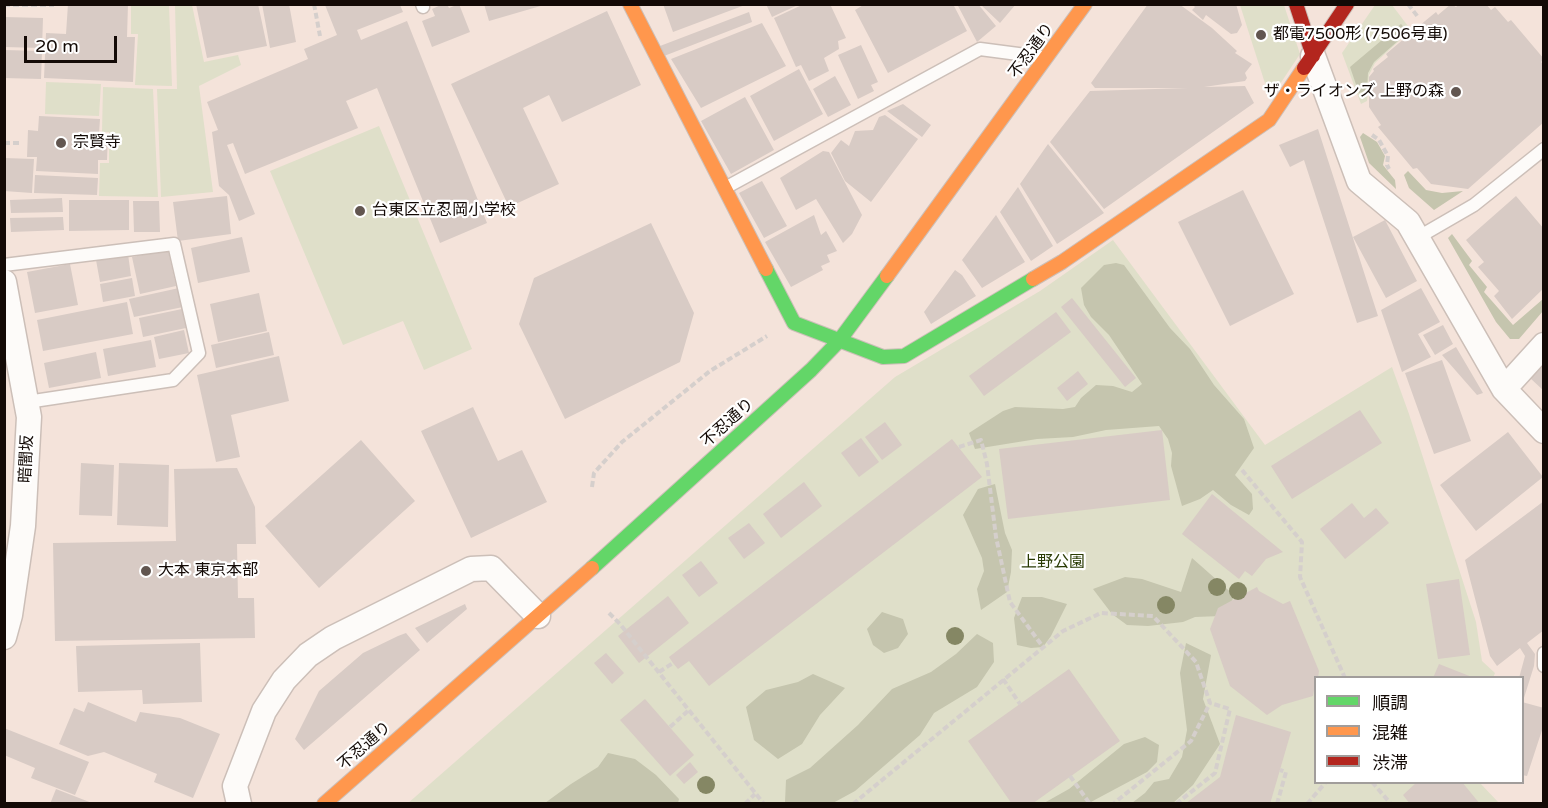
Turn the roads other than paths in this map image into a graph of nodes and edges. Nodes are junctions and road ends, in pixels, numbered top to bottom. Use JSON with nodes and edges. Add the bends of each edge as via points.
{"nodes":[{"id":1,"x":630,"y":4,"type":"edge"},
{"id":2,"x":1085,"y":4,"type":"edge"},
{"id":3,"x":1296,"y":4,"type":"edge"},
{"id":4,"x":1347,"y":4,"type":"edge"},
{"id":5,"x":1313,"y":56,"type":"junction"},
{"id":6,"x":1047,"y":58,"type":"junction"},
{"id":7,"x":1544,"y":149,"type":"edge"},
{"id":8,"x":724,"y":189,"type":"junction"},
{"id":9,"x":1417,"y":238,"type":"junction"},
{"id":10,"x":4,"y":265,"type":"edge"},
{"id":11,"x":4,"y":282,"type":"edge"},
{"id":12,"x":840,"y":341,"type":"junction"},
{"id":13,"x":1544,"y":345,"type":"edge"},
{"id":14,"x":1504,"y":389,"type":"junction"},
{"id":15,"x":27,"y":402,"type":"junction"},
{"id":16,"x":1544,"y":431,"type":"edge"},
{"id":17,"x":538,"y":616,"type":"junction"},
{"id":18,"x":4,"y":637,"type":"edge"},
{"id":19,"x":1544,"y":653,"type":"edge"},
{"id":20,"x":1544,"y":666,"type":"edge"},
{"id":21,"x":239,"y":804,"type":"edge"},
{"id":22,"x":324,"y":804,"type":"edge"}],
"edges":[{"from":1,"to":8,"type":"main road"},
{"from":2,"to":6,"type":"main road","name":"不忍通り"},
{"from":3,"to":5,"type":"main road"},
{"from":4,"to":5,"type":"main road"},
{"from":5,"to":9,"type":"street","via":[[1359,182],[1408,222]]},
{"from":5,"to":12,"type":"main road","via":[[1269,120],[1062,262],[903,357],[883,357]]},
{"from":6,"to":8,"type":"lane","via":[[980,49]]},
{"from":6,"to":12,"type":"main road","name":"不忍通り"},
{"from":7,"to":9,"type":"lane","via":[[1474,205]]},
{"from":8,"to":12,"type":"main road","via":[[794,323]]},
{"from":9,"to":14,"type":"street"},
{"from":10,"to":15,"type":"lane","via":[[174,244],[199,353],[174,380]]},
{"from":11,"to":15,"type":"street","name":"暗闇坂"},
{"from":12,"to":17,"type":"main road","name":"不忍通り"},
{"from":13,"to":14,"type":"street"},
{"from":14,"to":16,"type":"street"},
{"from":15,"to":18,"type":"street","name":"暗闇坂","via":[[23,526]]},
{"from":17,"to":21,"type":"street","via":[[491,568],[471,569],[333,638],[308,655],[264,711],[236,786]]},
{"from":17,"to":22,"type":"main road","name":"不忍通り"},
{"from":19,"to":20,"type":"lane"}]}
